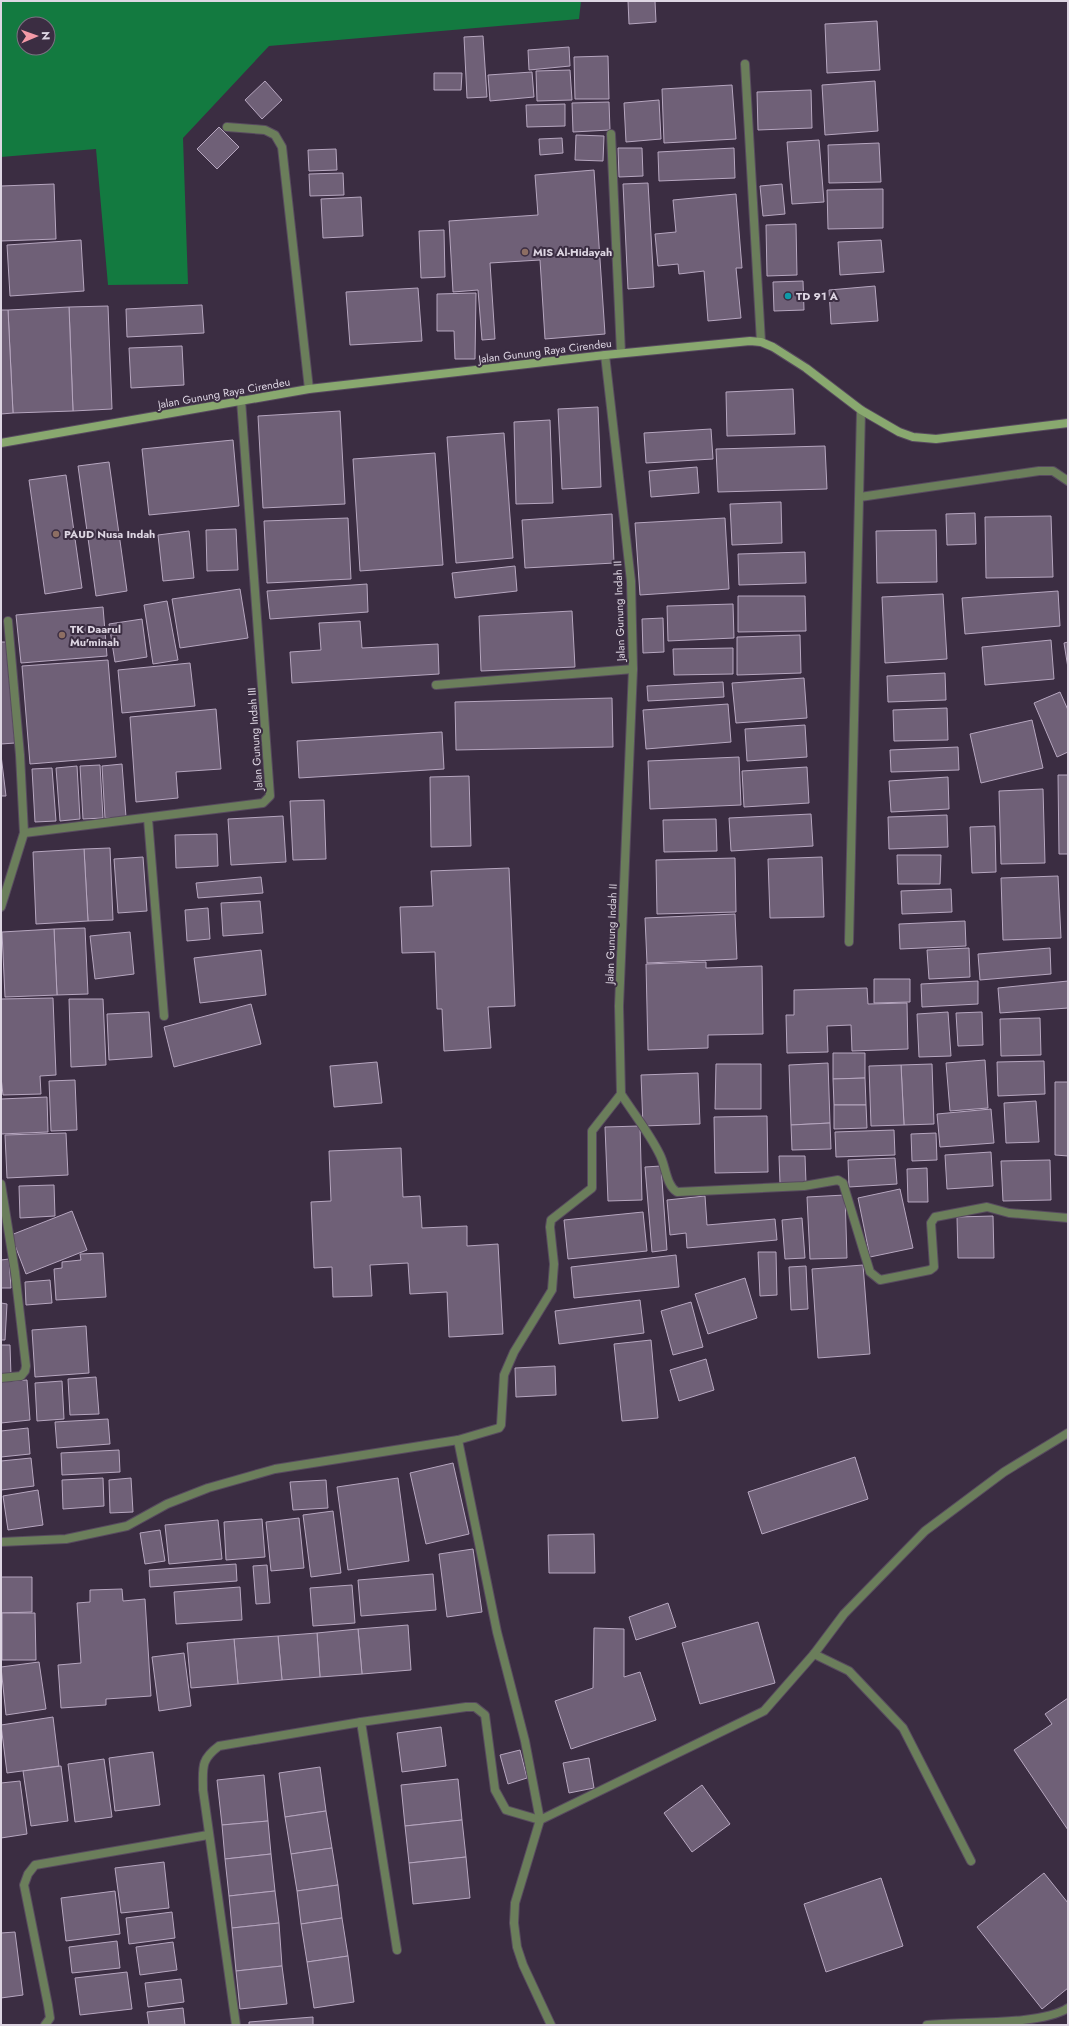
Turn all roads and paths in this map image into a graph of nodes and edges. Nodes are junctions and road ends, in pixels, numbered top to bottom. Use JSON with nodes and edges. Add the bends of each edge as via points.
{"nodes":[{"id":1,"x":745,"y":64,"type":"dead end"},
{"id":2,"x":227,"y":127,"type":"dead end"},
{"id":3,"x":611,"y":134,"type":"dead end"},
{"id":4,"x":761,"y":342,"type":"junction"},
{"id":5,"x":621,"y":353,"type":"junction"},
{"id":6,"x":605,"y":355,"type":"junction"},
{"id":7,"x":309,"y":389,"type":"junction"},
{"id":8,"x":241,"y":400,"type":"junction"},
{"id":9,"x":861,"y":410,"type":"junction"},
{"id":10,"x":1068,"y":423,"type":"edge"},
{"id":11,"x":1,"y":442,"type":"edge"},
{"id":12,"x":1068,"y":481,"type":"edge"},
{"id":13,"x":860,"y":497,"type":"junction"},
{"id":14,"x":8,"y":621,"type":"dead end"},
{"id":15,"x":633,"y":669,"type":"junction"},
{"id":16,"x":436,"y":685,"type":"dead end"},
{"id":17,"x":148,"y":819,"type":"junction"},
{"id":18,"x":24,"y":834,"type":"junction"},
{"id":19,"x":1,"y":907,"type":"edge"},
{"id":20,"x":849,"y":942,"type":"dead end"},
{"id":21,"x":164,"y":1016,"type":"dead end"},
{"id":22,"x":621,"y":1094,"type":"junction"},
{"id":23,"x":1,"y":1184,"type":"edge"},
{"id":24,"x":1068,"y":1218,"type":"edge"},
{"id":25,"x":1,"y":1378,"type":"edge"},
{"id":26,"x":1068,"y":1434,"type":"edge"},
{"id":27,"x":458,"y":1440,"type":"junction"},
{"id":28,"x":1,"y":1542,"type":"edge"},
{"id":29,"x":814,"y":1654,"type":"junction"},
{"id":30,"x":361,"y":1722,"type":"junction"},
{"id":31,"x":540,"y":1820,"type":"junction"},
{"id":32,"x":208,"y":1835,"type":"junction"},
{"id":33,"x":971,"y":1861,"type":"dead end"},
{"id":34,"x":397,"y":1950,"type":"dead end"},
{"id":35,"x":1068,"y":2008,"type":"edge"},
{"id":36,"x":45,"y":2025,"type":"edge"},
{"id":37,"x":236,"y":2025,"type":"edge"},
{"id":38,"x":552,"y":2025,"type":"edge"},
{"id":39,"x":927,"y":2025,"type":"edge"}],
"edges":[{"from":1,"to":4,"type":"street"},
{"from":2,"to":7,"type":"street","via":[[265,130],[275,135],[282,147]]},
{"from":3,"to":5,"type":"street"},
{"from":4,"to":5,"type":"street","name":"Jalan Gunung Raya Cirendeu"},
{"from":4,"to":9,"type":"street","name":"Jalan Gunung Raya Cirendeu","via":[[806,368]]},
{"from":5,"to":6,"type":"street","name":"Jalan Gunung Raya Cirendeu"},
{"from":6,"to":7,"type":"street","name":"Jalan Gunung Raya Cirendeu"},
{"from":6,"to":15,"type":"street","name":"Jalan Gunung Indah II","via":[[631,581]]},
{"from":7,"to":8,"type":"street","name":"Jalan Gunung Raya Cirendeu"},
{"from":8,"to":11,"type":"street","name":"Jalan Gunung Raya Cirendeu"},
{"from":8,"to":17,"type":"street","name":"Jalan Gunung Indah III","via":[[270,796],[263,803]]},
{"from":9,"to":10,"type":"street","name":"Jalan Gunung Raya Cirendeu","via":[[899,432],[920,438],[936,439]]},
{"from":9,"to":13,"type":"street"},
{"from":12,"to":13,"type":"street","via":[[1053,472],[1039,471]]},
{"from":13,"to":20,"type":"street"},
{"from":14,"to":18,"type":"street","via":[[20,754]]},
{"from":15,"to":16,"type":"street"},
{"from":15,"to":22,"type":"street","name":"Jalan Gunung Indah II","via":[[619,1006]]},
{"from":17,"to":18,"type":"street","name":"Jalan Gunung Indah III"},
{"from":17,"to":21,"type":"street"},
{"from":18,"to":19,"type":"street"},
{"from":22,"to":24,"type":"street","via":[[650,1136],[661,1156],[671,1186],[677,1192],[804,1186],[838,1180],[843,1183],[870,1272],[880,1280],[934,1267],[931,1223],[935,1217],[987,1207],[1009,1214]]},
{"from":22,"to":27,"type":"street","via":[[592,1131],[592,1188],[550,1223],[554,1264],[552,1290],[514,1352],[504,1375],[501,1425],[499,1428]]},
{"from":23,"to":25,"type":"street","via":[[26,1366],[21,1376]]},
{"from":26,"to":29,"type":"street","via":[[1004,1472],[925,1531],[844,1614]]},
{"from":27,"to":28,"type":"street","via":[[276,1469],[208,1488],[168,1504],[127,1526],[66,1539]]},
{"from":27,"to":31,"type":"street","via":[[497,1632],[525,1741]]},
{"from":29,"to":31,"type":"street","via":[[764,1711]]},
{"from":29,"to":33,"type":"street","via":[[849,1671],[903,1728]]},
{"from":30,"to":31,"type":"street","via":[[475,1707],[485,1715],[495,1790],[506,1810]]},
{"from":30,"to":32,"type":"street","via":[[219,1746],[208,1754],[203,1764],[203,1790]]},
{"from":30,"to":34,"type":"street"},
{"from":31,"to":38,"type":"street","via":[[515,1903],[514,1923],[517,1947],[523,1965]]},
{"from":32,"to":36,"type":"street","via":[[36,1865],[28,1874],[24,1885],[50,2018]]},
{"from":32,"to":37,"type":"street"},
{"from":35,"to":39,"type":"street","via":[[1046,2019]]}]}
